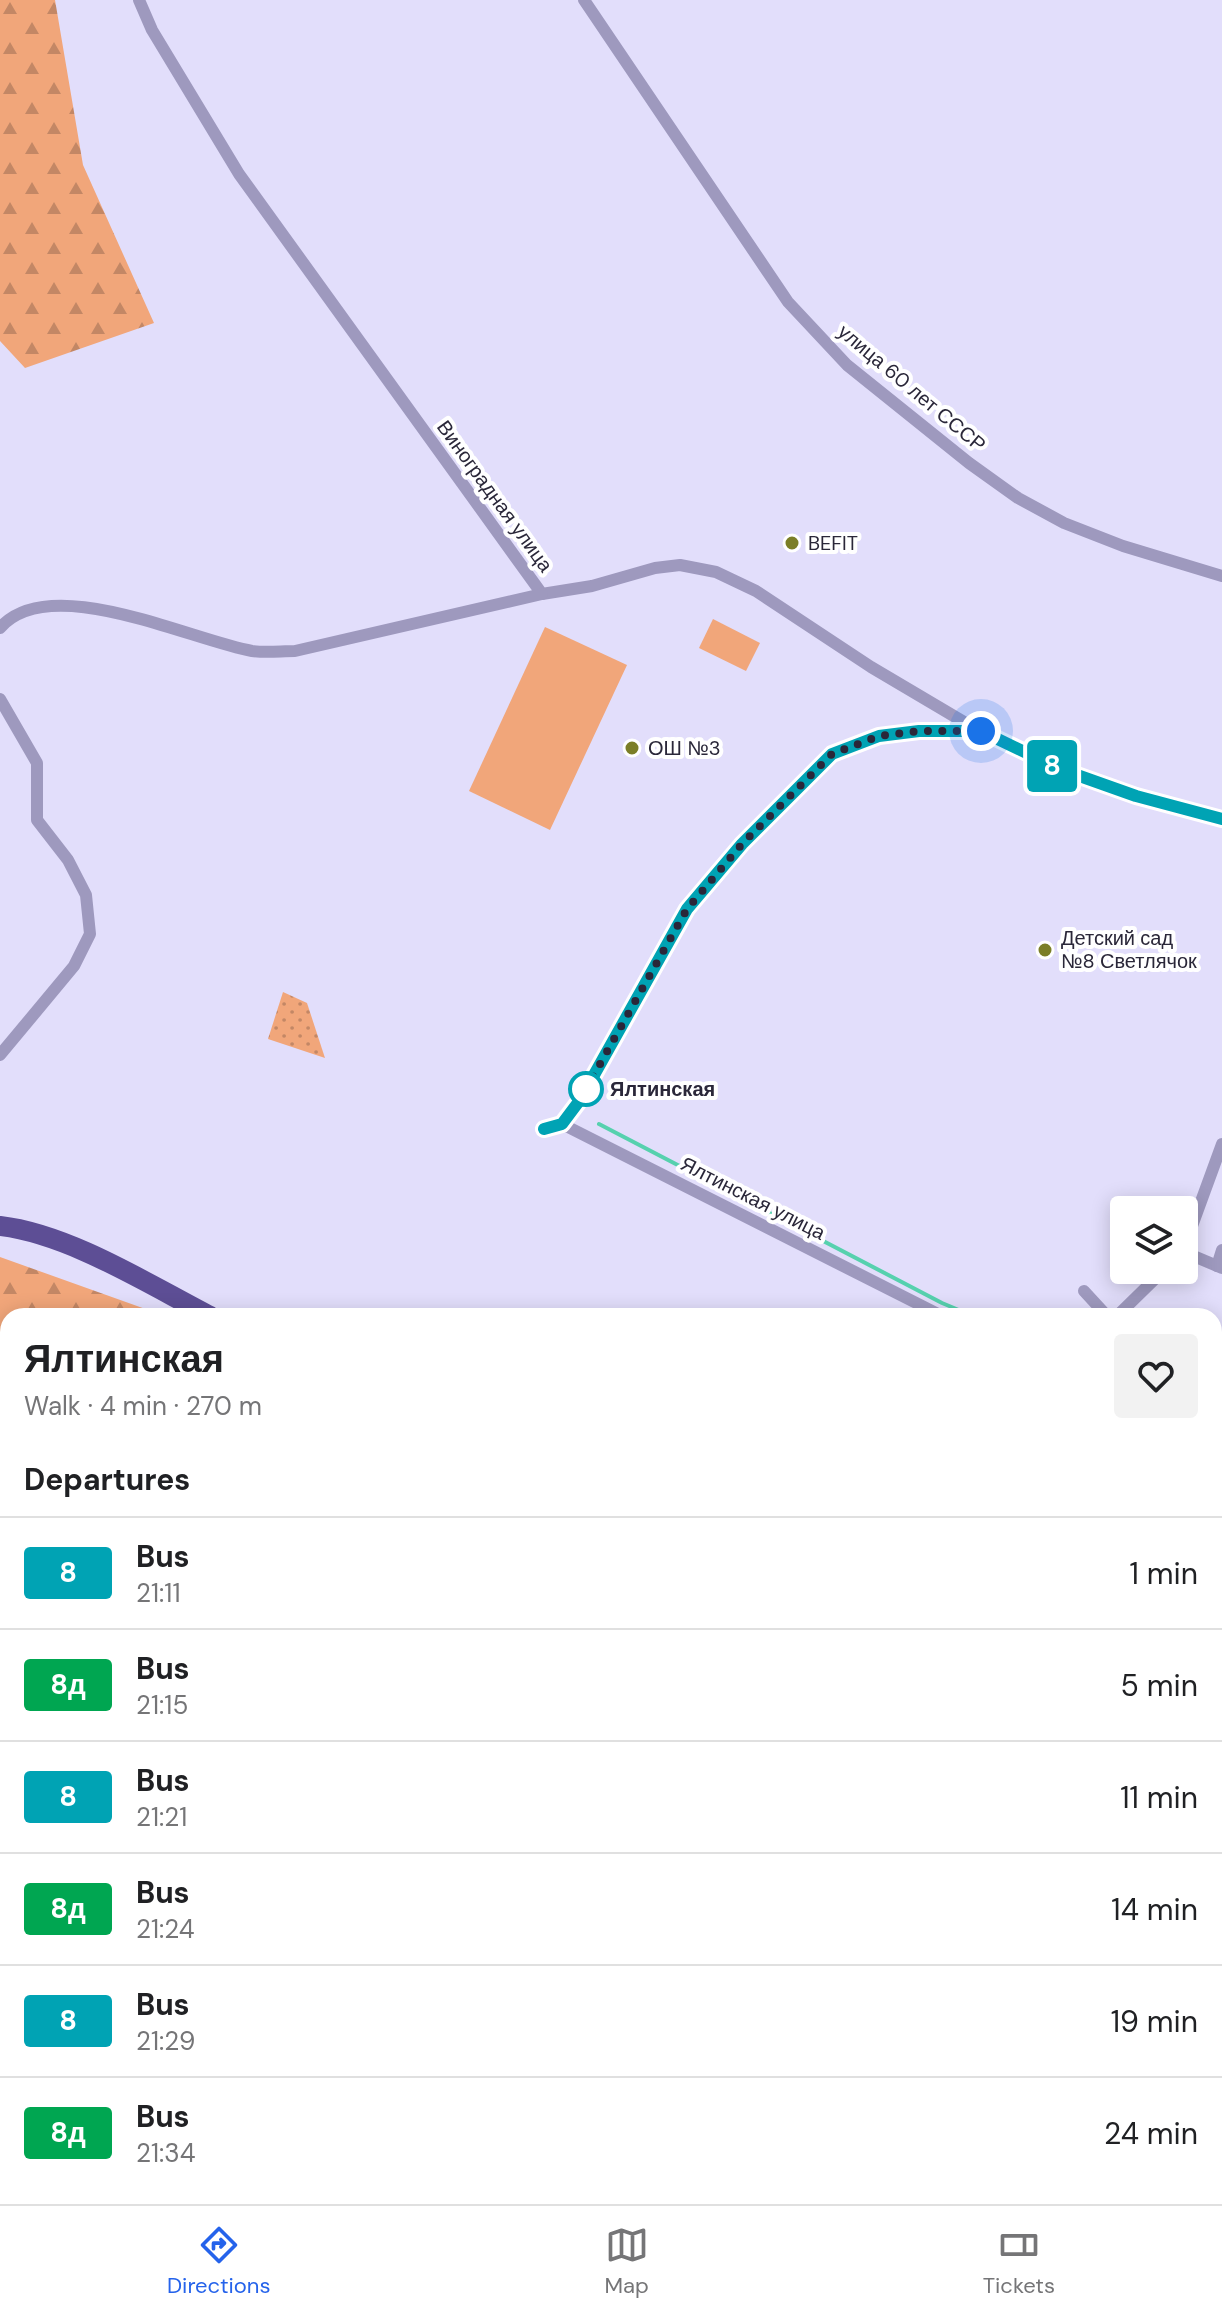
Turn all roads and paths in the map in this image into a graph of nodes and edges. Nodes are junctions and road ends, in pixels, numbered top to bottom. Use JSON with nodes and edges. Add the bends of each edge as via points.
{"nodes":[{"id":1,"x":139,"y":0,"type":"edge"},
{"id":2,"x":584,"y":0,"type":"edge"},
{"id":3,"x":1222,"y":576,"type":"edge"},
{"id":4,"x":542,"y":594,"type":"junction"},
{"id":5,"x":0,"y":628,"type":"edge"},
{"id":6,"x":0,"y":699,"type":"edge"},
{"id":7,"x":981,"y":731,"type":"junction"},
{"id":8,"x":1222,"y":819,"type":"edge"},
{"id":9,"x":0,"y":1055,"type":"edge"},
{"id":10,"x":562,"y":1124,"type":"junction"},
{"id":11,"x":544,"y":1129,"type":"dead end"},
{"id":12,"x":1222,"y":1144,"type":"edge"},
{"id":13,"x":1198,"y":1211,"type":"edge"},
{"id":14,"x":0,"y":1226,"type":"edge"},
{"id":15,"x":1222,"y":1250,"type":"edge"},
{"id":16,"x":1198,"y":1257,"type":"edge"},
{"id":17,"x":1219,"y":1267,"type":"edge"},
{"id":18,"x":1150,"y":1284,"type":"edge"},
{"id":19,"x":1084,"y":1291,"type":"dead end"},
{"id":20,"x":195,"y":1308,"type":"edge"},
{"id":21,"x":926,"y":1308,"type":"edge"},
{"id":22,"x":1100,"y":1308,"type":"edge"},
{"id":23,"x":1125,"y":1308,"type":"edge"}],
"edges":[{"from":1,"to":4,"type":"street","name":"Виноградная улица","via":[[239,174]]},
{"from":2,"to":3,"type":"street","name":"улица 60 лет СССР","via":[[788,302],[847,365],[1018,498],[1123,546]]},
{"from":4,"to":5,"type":"street","via":[[295,651],[254,651],[91,607],[39,607],[10,616]]},
{"from":4,"to":7,"type":"street","name":"Виноградная улица","via":[[655,568],[680,565],[716,572],[756,591]]},
{"from":6,"to":9,"type":"street","via":[[37,763],[37,820],[68,860],[86,895],[90,934],[74,966]]},
{"from":7,"to":8,"type":"street","name":"Виноградная улица","via":[[1060,769]]},
{"from":7,"to":10,"type":"street","via":[[879,736],[832,754],[742,844],[687,909]]},
{"from":10,"to":11,"type":"street"},
{"from":10,"to":21,"type":"street","name":"Ялтинская улица"},
{"from":12,"to":13,"type":"street"},
{"from":14,"to":20,"type":"highway","via":[[83,1250]]},
{"from":15,"to":17,"type":"street"},
{"from":16,"to":17,"type":"street"},
{"from":18,"to":23,"type":"street"},
{"from":19,"to":22,"type":"street"}]}
